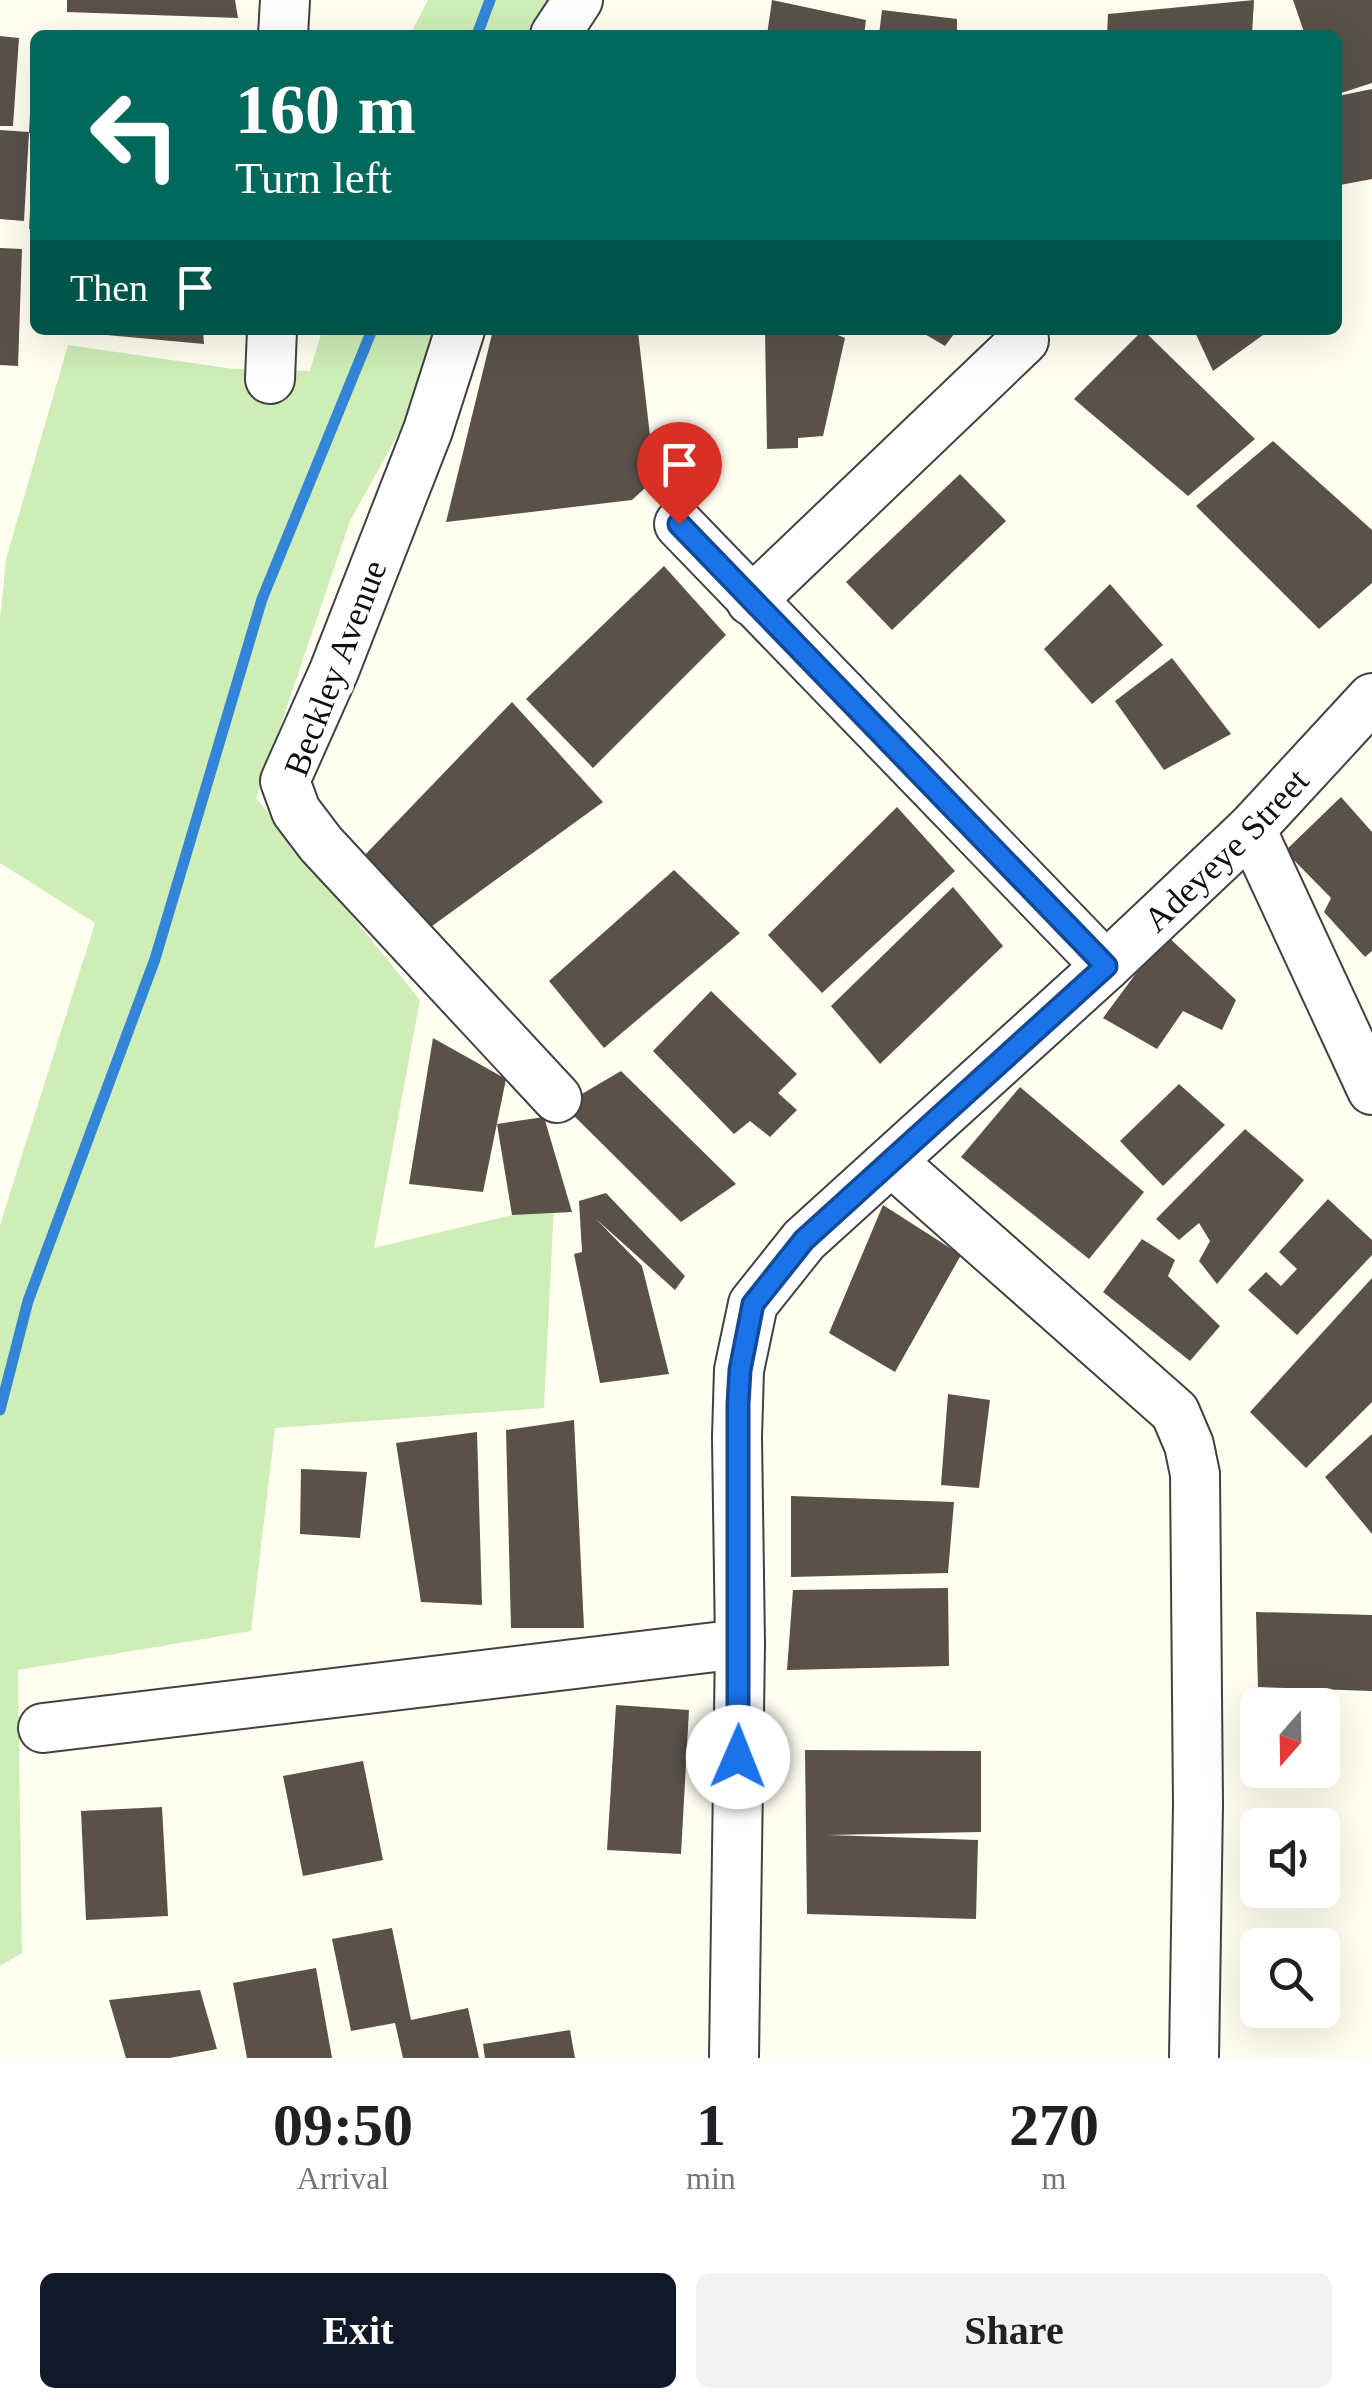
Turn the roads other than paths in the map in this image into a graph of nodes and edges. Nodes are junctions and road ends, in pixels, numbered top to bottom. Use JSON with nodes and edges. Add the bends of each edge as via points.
{"nodes":[{"id":1,"x":285,"y":0,"type":"edge"},
{"id":2,"x":578,"y":0,"type":"edge"},
{"id":3,"x":284,"y":30,"type":"edge"},
{"id":4,"x":558,"y":30,"type":"edge"},
{"id":5,"x":272,"y":335,"type":"edge"},
{"id":6,"x":458,"y":335,"type":"edge"},
{"id":7,"x":1024,"y":340,"type":"dead end"},
{"id":8,"x":270,"y":379,"type":"dead end"},
{"id":9,"x":679,"y":524,"type":"dead end"},
{"id":10,"x":751,"y":601,"type":"junction"},
{"id":11,"x":1372,"y":698,"type":"edge"},
{"id":12,"x":1251,"y":829,"type":"junction"},
{"id":13,"x":1106,"y":966,"type":"junction"},
{"id":14,"x":1372,"y":1090,"type":"edge"},
{"id":15,"x":557,"y":1098,"type":"dead end"},
{"id":16,"x":892,"y":1162,"type":"junction"},
{"id":17,"x":740,"y":1644,"type":"junction"},
{"id":18,"x":43,"y":1728,"type":"dead end"},
{"id":19,"x":734,"y":2058,"type":"edge"},
{"id":20,"x":1194,"y":2058,"type":"edge"}],
"edges":[{"from":1,"to":3,"type":"street"},
{"from":2,"to":4,"type":"street"},
{"from":5,"to":8,"type":"street"},
{"from":6,"to":15,"type":"street","name":"Beckley Avenue","via":[[428,430],[284,781],[320,844]]},
{"from":7,"to":10,"type":"street"},
{"from":9,"to":10,"type":"street"},
{"from":10,"to":13,"type":"street"},
{"from":11,"to":12,"type":"street","name":"Adeyeye Street"},
{"from":12,"to":13,"type":"street","name":"Adeyeye Street"},
{"from":12,"to":14,"type":"street"},
{"from":13,"to":16,"type":"street","name":"Adeyeye Street"},
{"from":16,"to":17,"type":"street","name":"Adeyeye Street","via":[[804,1240],[753,1304],[740,1370]]},
{"from":16,"to":20,"type":"street","via":[[1175,1412],[1189,1446],[1198,1804]]},
{"from":17,"to":18,"type":"street"},
{"from":17,"to":19,"type":"street","name":"Adeyeye Street"}]}
